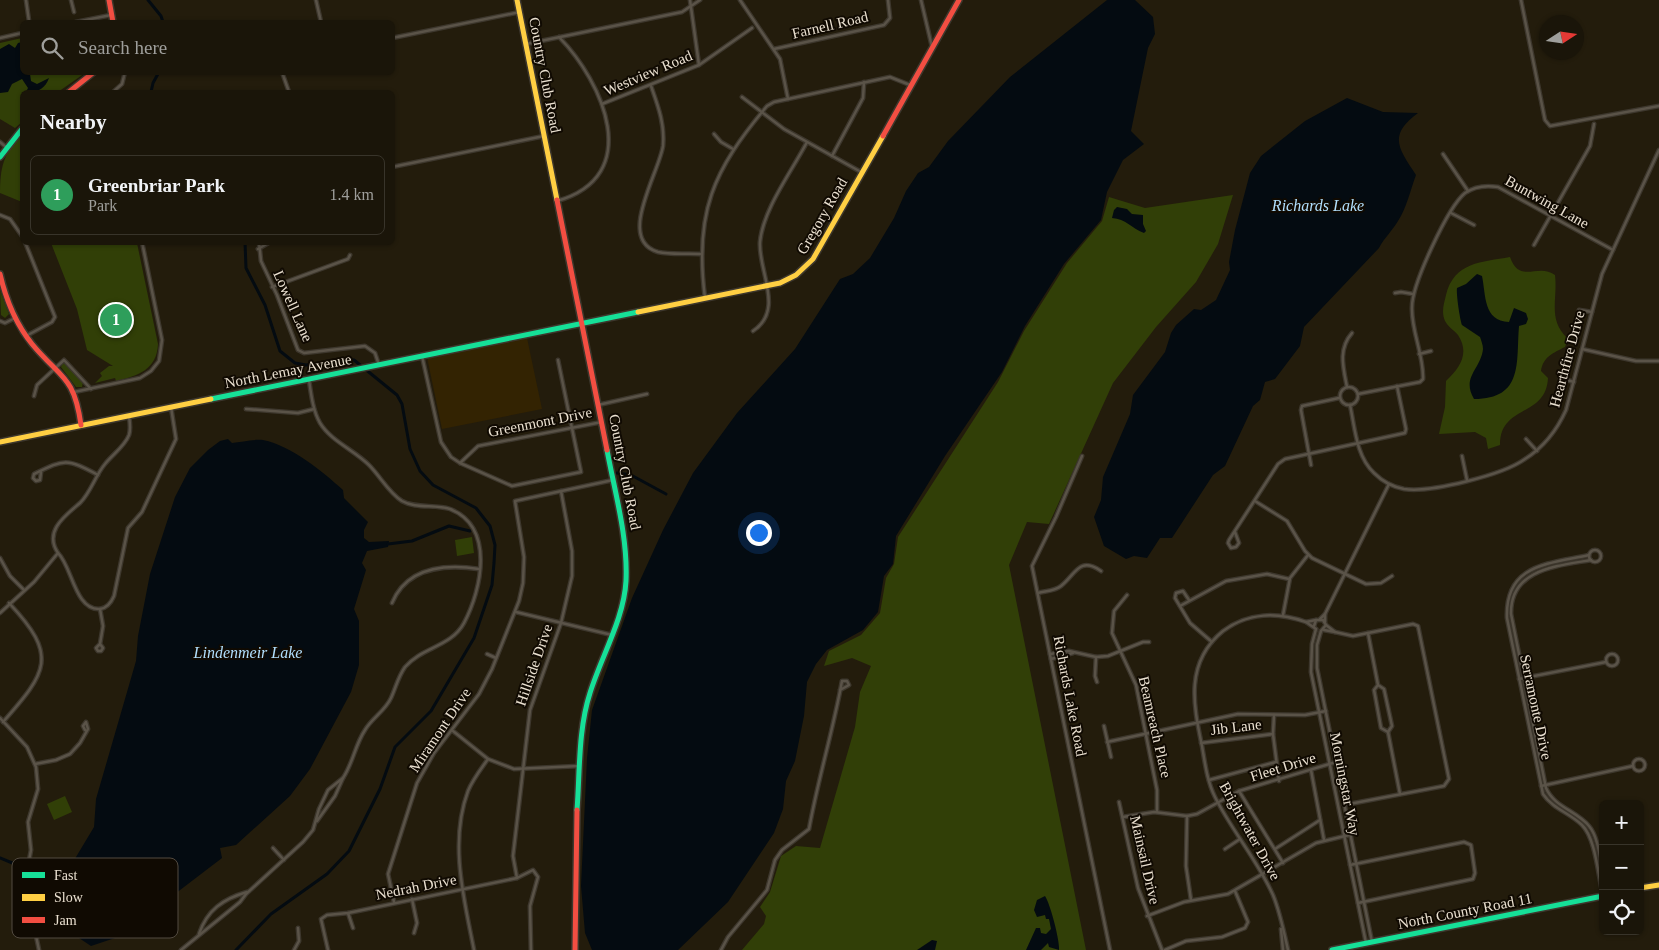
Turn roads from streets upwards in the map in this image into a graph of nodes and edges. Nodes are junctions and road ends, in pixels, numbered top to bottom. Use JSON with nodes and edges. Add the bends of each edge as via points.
{"nodes":[{"id":1,"x":26,"y":0,"type":"edge"},
{"id":2,"x":71,"y":0,"type":"edge"},
{"id":3,"x":109,"y":0,"type":"edge"},
{"id":4,"x":316,"y":0,"type":"edge"},
{"id":5,"x":517,"y":0,"type":"edge"},
{"id":6,"x":690,"y":0,"type":"edge"},
{"id":7,"x":700,"y":0,"type":"edge"},
{"id":8,"x":740,"y":0,"type":"edge"},
{"id":9,"x":888,"y":0,"type":"edge"},
{"id":10,"x":922,"y":0,"type":"edge"},
{"id":11,"x":959,"y":0,"type":"edge"},
{"id":12,"x":1521,"y":0,"type":"edge"},
{"id":13,"x":691,"y":7,"type":"junction"},
{"id":14,"x":74,"y":12,"type":"dead end"},
{"id":15,"x":520,"y":12,"type":"junction"},
{"id":16,"x":112,"y":15,"type":"junction"},
{"id":17,"x":29,"y":20,"type":"edge"},
{"id":18,"x":86,"y":20,"type":"edge"},
{"id":19,"x":113,"y":20,"type":"edge"},
{"id":20,"x":321,"y":20,"type":"edge"},
{"id":21,"x":752,"y":28,"type":"dead end"},
{"id":22,"x":20,"y":33,"type":"edge"},
{"id":23,"x":395,"y":37,"type":"edge"},
{"id":24,"x":559,"y":37,"type":"junction"},
{"id":25,"x":0,"y":38,"type":"edge"},
{"id":26,"x":526,"y":44,"type":"junction"},
{"id":27,"x":932,"y":47,"type":"junction"},
{"id":28,"x":774,"y":49,"type":"junction"},
{"id":29,"x":699,"y":65,"type":"junction"},
{"id":30,"x":90,"y":75,"type":"edge"},
{"id":31,"x":124,"y":75,"type":"edge"},
{"id":32,"x":283,"y":75,"type":"edge"},
{"id":33,"x":864,"y":82,"type":"junction"},
{"id":34,"x":651,"y":86,"type":"junction"},
{"id":35,"x":910,"y":86,"type":"junction"},
{"id":36,"x":72,"y":90,"type":"edge"},
{"id":37,"x":115,"y":90,"type":"edge"},
{"id":38,"x":287,"y":90,"type":"edge"},
{"id":39,"x":742,"y":97,"type":"dead end"},
{"id":40,"x":788,"y":99,"type":"junction"},
{"id":41,"x":602,"y":104,"type":"junction"},
{"id":42,"x":1659,"y":106,"type":"edge"},
{"id":43,"x":762,"y":112,"type":"junction"},
{"id":44,"x":1594,"y":124,"type":"dead end"},
{"id":45,"x":20,"y":131,"type":"edge"},
{"id":46,"x":714,"y":134,"type":"dead end"},
{"id":47,"x":544,"y":136,"type":"junction"},
{"id":48,"x":0,"y":142,"type":"edge"},
{"id":49,"x":807,"y":142,"type":"junction"},
{"id":50,"x":6,"y":147,"type":"junction"},
{"id":51,"x":733,"y":149,"type":"junction"},
{"id":52,"x":1659,"y":150,"type":"edge"},
{"id":53,"x":1443,"y":154,"type":"dead end"},
{"id":54,"x":832,"y":156,"type":"junction"},
{"id":55,"x":0,"y":157,"type":"edge"},
{"id":56,"x":395,"y":166,"type":"edge"},
{"id":57,"x":862,"y":172,"type":"junction"},
{"id":58,"x":1468,"y":191,"type":"junction"},
{"id":59,"x":557,"y":201,"type":"junction"},
{"id":60,"x":1451,"y":213,"type":"junction"},
{"id":61,"x":0,"y":214,"type":"edge"},
{"id":62,"x":1550,"y":216,"type":"junction"},
{"id":63,"x":1474,"y":225,"type":"dead end"},
{"id":64,"x":20,"y":233,"type":"edge"},
{"id":65,"x":26,"y":245,"type":"edge"},
{"id":66,"x":143,"y":245,"type":"edge"},
{"id":67,"x":258,"y":245,"type":"edge"},
{"id":68,"x":266,"y":245,"type":"edge"},
{"id":69,"x":1534,"y":245,"type":"dead end"},
{"id":70,"x":258,"y":250,"type":"junction"},
{"id":71,"x":1613,"y":250,"type":"junction"},
{"id":72,"x":700,"y":254,"type":"junction"},
{"id":73,"x":350,"y":255,"type":"dead end"},
{"id":74,"x":0,"y":274,"type":"edge"},
{"id":75,"x":272,"y":287,"type":"junction"},
{"id":76,"x":767,"y":287,"type":"junction"},
{"id":77,"x":1395,"y":294,"type":"dead end"},
{"id":78,"x":1413,"y":294,"type":"junction"},
{"id":79,"x":705,"y":299,"type":"junction"},
{"id":80,"x":1580,"y":310,"type":"dead end"},
{"id":81,"x":1592,"y":312,"type":"junction"},
{"id":82,"x":15,"y":318,"type":"junction"},
{"id":83,"x":0,"y":321,"type":"edge"},
{"id":84,"x":582,"y":324,"type":"junction"},
{"id":85,"x":753,"y":331,"type":"dead end"},
{"id":86,"x":1352,"y":333,"type":"dead end"},
{"id":87,"x":26,"y":336,"type":"junction"},
{"id":88,"x":1582,"y":349,"type":"junction"},
{"id":89,"x":1431,"y":351,"type":"dead end"},
{"id":90,"x":1419,"y":354,"type":"junction"},
{"id":91,"x":422,"y":356,"type":"junction"},
{"id":92,"x":558,"y":360,"type":"dead end"},
{"id":93,"x":1659,"y":362,"type":"edge"},
{"id":94,"x":379,"y":365,"type":"junction"},
{"id":95,"x":55,"y":367,"type":"junction"},
{"id":96,"x":1560,"y":378,"type":"dead end"},
{"id":97,"x":308,"y":379,"type":"junction"},
{"id":98,"x":1574,"y":382,"type":"junction"},
{"id":99,"x":1397,"y":386,"type":"junction"},
{"id":100,"x":1347,"y":387,"type":"junction"},
{"id":101,"x":91,"y":389,"type":"junction"},
{"id":102,"x":74,"y":392,"type":"junction"},
{"id":103,"x":647,"y":394,"type":"dead end"},
{"id":104,"x":1358,"y":394,"type":"junction"},
{"id":105,"x":34,"y":396,"type":"dead end"},
{"id":106,"x":1339,"y":398,"type":"junction"},
{"id":107,"x":598,"y":405,"type":"junction"},
{"id":108,"x":1350,"y":405,"type":"junction"},
{"id":109,"x":171,"y":407,"type":"junction"},
{"id":110,"x":246,"y":409,"type":"dead end"},
{"id":111,"x":314,"y":409,"type":"junction"},
{"id":112,"x":129,"y":416,"type":"junction"},
{"id":113,"x":602,"y":422,"type":"junction"},
{"id":114,"x":81,"y":425,"type":"junction"},
{"id":115,"x":571,"y":428,"type":"junction"},
{"id":116,"x":1526,"y":439,"type":"dead end"},
{"id":117,"x":0,"y":442,"type":"edge"},
{"id":118,"x":1358,"y":444,"type":"junction"},
{"id":119,"x":1537,"y":451,"type":"junction"},
{"id":120,"x":1309,"y":453,"type":"junction"},
{"id":121,"x":1082,"y":456,"type":"dead end"},
{"id":122,"x":1462,"y":456,"type":"dead end"},
{"id":123,"x":460,"y":463,"type":"junction"},
{"id":124,"x":1311,"y":465,"type":"dead end"},
{"id":125,"x":42,"y":472,"type":"dead end"},
{"id":126,"x":98,"y":475,"type":"junction"},
{"id":127,"x":614,"y":480,"type":"junction"},
{"id":128,"x":1467,"y":480,"type":"junction"},
{"id":129,"x":1389,"y":484,"type":"junction"},
{"id":130,"x":561,"y":491,"type":"junction"},
{"id":131,"x":1256,"y":500,"type":"junction"},
{"id":132,"x":1235,"y":532,"type":"junction"},
{"id":133,"x":58,"y":553,"type":"junction"},
{"id":134,"x":1308,"y":555,"type":"junction"},
{"id":135,"x":1589,"y":555,"type":"junction"},
{"id":136,"x":0,"y":558,"type":"edge"},
{"id":137,"x":1591,"y":560,"type":"junction"},
{"id":138,"x":1557,"y":562,"type":"junction"},
{"id":139,"x":1558,"y":566,"type":"junction"},
{"id":140,"x":479,"y":569,"type":"junction"},
{"id":141,"x":1101,"y":571,"type":"dead end"},
{"id":142,"x":1345,"y":573,"type":"junction"},
{"id":143,"x":1392,"y":576,"type":"dead end"},
{"id":144,"x":1289,"y":579,"type":"junction"},
{"id":145,"x":1518,"y":580,"type":"junction"},
{"id":146,"x":1521,"y":583,"type":"junction"},
{"id":147,"x":24,"y":590,"type":"junction"},
{"id":148,"x":1038,"y":593,"type":"junction"},
{"id":149,"x":1127,"y":596,"type":"dead end"},
{"id":150,"x":1189,"y":600,"type":"junction"},
{"id":151,"x":9,"y":603,"type":"junction"},
{"id":152,"x":392,"y":603,"type":"dead end"},
{"id":153,"x":1180,"y":606,"type":"junction"},
{"id":154,"x":100,"y":609,"type":"junction"},
{"id":155,"x":0,"y":612,"type":"edge"},
{"id":156,"x":516,"y":612,"type":"junction"},
{"id":157,"x":1325,"y":614,"type":"junction"},
{"id":158,"x":1283,"y":615,"type":"junction"},
{"id":159,"x":1318,"y":620,"type":"junction"},
{"id":160,"x":1306,"y":622,"type":"junction"},
{"id":161,"x":561,"y":623,"type":"junction"},
{"id":162,"x":1325,"y":624,"type":"junction"},
{"id":163,"x":1315,"y":628,"type":"junction"},
{"id":164,"x":1509,"y":629,"type":"junction"},
{"id":165,"x":1514,"y":629,"type":"junction"},
{"id":166,"x":1322,"y":630,"type":"junction"},
{"id":167,"x":1335,"y":632,"type":"junction"},
{"id":168,"x":1368,"y":633,"type":"junction"},
{"id":169,"x":613,"y":635,"type":"junction"},
{"id":170,"x":1149,"y":642,"type":"dead end"},
{"id":171,"x":1212,"y":642,"type":"junction"},
{"id":172,"x":100,"y":644,"type":"dead end"},
{"id":173,"x":1121,"y":652,"type":"junction"},
{"id":174,"x":487,"y":654,"type":"dead end"},
{"id":175,"x":1050,"y":654,"type":"junction"},
{"id":176,"x":1073,"y":654,"type":"junction"},
{"id":177,"x":1096,"y":657,"type":"junction"},
{"id":178,"x":496,"y":658,"type":"junction"},
{"id":179,"x":1051,"y":659,"type":"junction"},
{"id":180,"x":1606,"y":662,"type":"junction"},
{"id":181,"x":1524,"y":678,"type":"junction"},
{"id":182,"x":1519,"y":679,"type":"junction"},
{"id":183,"x":1097,"y":682,"type":"dead end"},
{"id":184,"x":1378,"y":685,"type":"junction"},
{"id":185,"x":840,"y":690,"type":"dead end"},
{"id":186,"x":1326,"y":711,"type":"junction"},
{"id":187,"x":1319,"y":713,"type":"junction"},
{"id":188,"x":1274,"y":715,"type":"junction"},
{"id":189,"x":0,"y":718,"type":"edge"},
{"id":190,"x":3,"y":722,"type":"junction"},
{"id":191,"x":1197,"y":724,"type":"junction"},
{"id":192,"x":1104,"y":726,"type":"dead end"},
{"id":193,"x":85,"y":730,"type":"dead end"},
{"id":194,"x":453,"y":731,"type":"junction"},
{"id":195,"x":1388,"y":732,"type":"junction"},
{"id":196,"x":1146,"y":734,"type":"junction"},
{"id":197,"x":1273,"y":734,"type":"junction"},
{"id":198,"x":1107,"y":742,"type":"junction"},
{"id":199,"x":1201,"y":743,"type":"junction"},
{"id":200,"x":1110,"y":758,"type":"dead end"},
{"id":201,"x":488,"y":759,"type":"junction"},
{"id":202,"x":1276,"y":762,"type":"junction"},
{"id":203,"x":1336,"y":762,"type":"junction"},
{"id":204,"x":35,"y":764,"type":"junction"},
{"id":205,"x":1330,"y":764,"type":"junction"},
{"id":206,"x":579,"y":766,"type":"junction"},
{"id":207,"x":1633,"y":766,"type":"junction"},
{"id":208,"x":522,"y":769,"type":"junction"},
{"id":209,"x":1312,"y":770,"type":"junction"},
{"id":210,"x":343,"y":778,"type":"junction"},
{"id":211,"x":1209,"y":780,"type":"junction"},
{"id":212,"x":1279,"y":781,"type":"junction"},
{"id":213,"x":1545,"y":785,"type":"junction"},
{"id":214,"x":1541,"y":786,"type":"junction"},
{"id":215,"x":1239,"y":792,"type":"junction"},
{"id":216,"x":1400,"y":794,"type":"junction"},
{"id":217,"x":1119,"y":802,"type":"dead end"},
{"id":218,"x":1219,"y":803,"type":"junction"},
{"id":219,"x":1344,"y":805,"type":"junction"},
{"id":220,"x":1157,"y":812,"type":"junction"},
{"id":221,"x":1187,"y":816,"type":"junction"},
{"id":222,"x":1122,"y":817,"type":"junction"},
{"id":223,"x":1320,"y":820,"type":"junction"},
{"id":224,"x":316,"y":821,"type":"junction"},
{"id":225,"x":1350,"y":834,"type":"junction"},
{"id":226,"x":1344,"y":836,"type":"junction"},
{"id":227,"x":1240,"y":839,"type":"junction"},
{"id":228,"x":1324,"y":840,"type":"junction"},
{"id":229,"x":273,"y":848,"type":"dead end"},
{"id":230,"x":1225,"y":849,"type":"dead end"},
{"id":231,"x":1275,"y":849,"type":"junction"},
{"id":232,"x":29,"y":858,"type":"edge"},
{"id":233,"x":1599,"y":858,"type":"edge"},
{"id":234,"x":284,"y":860,"type":"junction"},
{"id":235,"x":1283,"y":862,"type":"junction"},
{"id":236,"x":1350,"y":864,"type":"junction"},
{"id":237,"x":1356,"y":864,"type":"junction"},
{"id":238,"x":1262,"y":876,"type":"junction"},
{"id":239,"x":517,"y":878,"type":"junction"},
{"id":240,"x":1659,"y":885,"type":"edge"},
{"id":241,"x":1644,"y":887,"type":"edge"},
{"id":242,"x":462,"y":889,"type":"junction"},
{"id":243,"x":1602,"y":890,"type":"edge"},
{"id":244,"x":1235,"y":891,"type":"junction"},
{"id":245,"x":248,"y":892,"type":"junction"},
{"id":246,"x":1599,"y":897,"type":"edge"},
{"id":247,"x":412,"y":899,"type":"junction"},
{"id":248,"x":1191,"y":900,"type":"junction"},
{"id":249,"x":394,"y":902,"type":"junction"},
{"id":250,"x":1364,"y":902,"type":"junction"},
{"id":251,"x":1358,"y":903,"type":"junction"},
{"id":252,"x":348,"y":913,"type":"junction"},
{"id":253,"x":1147,"y":916,"type":"junction"},
{"id":254,"x":298,"y":928,"type":"dead end"},
{"id":255,"x":353,"y":928,"type":"dead end"},
{"id":256,"x":1281,"y":928,"type":"junction"},
{"id":257,"x":414,"y":933,"type":"dead end"},
{"id":258,"x":198,"y":936,"type":"junction"},
{"id":259,"x":1369,"y":943,"type":"junction"},
{"id":260,"x":181,"y":950,"type":"edge"},
{"id":261,"x":294,"y":950,"type":"edge"},
{"id":262,"x":328,"y":950,"type":"edge"},
{"id":263,"x":474,"y":950,"type":"edge"},
{"id":264,"x":531,"y":950,"type":"edge"},
{"id":265,"x":575,"y":950,"type":"edge"},
{"id":266,"x":722,"y":950,"type":"edge"},
{"id":267,"x":1110,"y":950,"type":"edge"},
{"id":268,"x":1163,"y":950,"type":"edge"},
{"id":269,"x":1283,"y":950,"type":"edge"},
{"id":270,"x":1288,"y":950,"type":"edge"},
{"id":271,"x":1332,"y":950,"type":"edge"}],
"edges":[{"from":1,"to":17,"type":"street"},
{"from":2,"to":14,"type":"street"},
{"from":3,"to":16,"type":"street"},
{"from":4,"to":20,"type":"street"},
{"from":5,"to":15,"type":"street","name":"Country Club Road"},
{"from":6,"to":13,"type":"street"},
{"from":7,"to":13,"type":"street"},
{"from":8,"to":28,"type":"street"},
{"from":9,"to":28,"type":"street","name":"Farnell Road","via":[[891,13],[884,25]]},
{"from":10,"to":27,"type":"street"},
{"from":11,"to":27,"type":"street","name":"Gregory Road"},
{"from":12,"to":42,"type":"street","via":[[1545,120],[1550,126]]},
{"from":13,"to":24,"type":"street","via":[[663,16]]},
{"from":13,"to":29,"type":"street"},
{"from":15,"to":23,"type":"street"},
{"from":15,"to":26,"type":"street","name":"Country Club Road"},
{"from":16,"to":18,"type":"street"},
{"from":16,"to":19,"type":"street"},
{"from":21,"to":29,"type":"street","name":"Westview Road"},
{"from":22,"to":25,"type":"street"},
{"from":24,"to":26,"type":"street"},
{"from":24,"to":41,"type":"street","via":[[584,67]]},
{"from":26,"to":47,"type":"street","name":"Country Club Road"},
{"from":27,"to":35,"type":"street","name":"Gregory Road"},
{"from":28,"to":40,"type":"street","via":[[780,59]]},
{"from":29,"to":34,"type":"street","name":"Westview Road"},
{"from":30,"to":36,"type":"street"},
{"from":31,"to":37,"type":"street","via":[[122,84]]},
{"from":32,"to":38,"type":"street"},
{"from":33,"to":35,"type":"street","via":[[890,77]]},
{"from":33,"to":40,"type":"street"},
{"from":33,"to":54,"type":"street","via":[[863,98]]},
{"from":34,"to":41,"type":"street","name":"Westview Road"},
{"from":34,"to":72,"type":"street","via":[[660,114],[663,144],[641,211],[640,234],[648,247],[660,252]]},
{"from":35,"to":57,"type":"street","name":"Gregory Road"},
{"from":39,"to":43,"type":"street"},
{"from":40,"to":43,"type":"street","via":[[774,102]]},
{"from":41,"to":59,"type":"street","via":[[609,135],[604,162],[593,181],[580,193]]},
{"from":43,"to":49,"type":"street"},
{"from":43,"to":51,"type":"street"},
{"from":44,"to":62,"type":"street","via":[[1590,146]]},
{"from":45,"to":50,"type":"street"},
{"from":46,"to":51,"type":"street"},
{"from":47,"to":56,"type":"street"},
{"from":47,"to":59,"type":"street","name":"Country Club Road"},
{"from":48,"to":50,"type":"street"},
{"from":49,"to":54,"type":"street"},
{"from":49,"to":76,"type":"street","via":[[762,230],[761,254]]},
{"from":50,"to":55,"type":"street"},
{"from":51,"to":72,"type":"street","via":[[715,182],[705,211]]},
{"from":52,"to":71,"type":"street","name":"Hearthfire Drive"},
{"from":53,"to":58,"type":"street"},
{"from":54,"to":57,"type":"street"},
{"from":57,"to":76,"type":"street","name":"Gregory Road","via":[[813,259],[796,275]]},
{"from":58,"to":60,"type":"street"},
{"from":58,"to":62,"type":"street","name":"Buntwing Lane","via":[[1482,186],[1498,187]]},
{"from":59,"to":84,"type":"street","name":"Country Club Road"},
{"from":60,"to":63,"type":"street"},
{"from":60,"to":78,"type":"street","via":[[1421,270]]},
{"from":61,"to":64,"type":"street","via":[[10,220]]},
{"from":62,"to":69,"type":"street"},
{"from":62,"to":71,"type":"street","name":"Buntwing Lane"},
{"from":65,"to":87,"type":"street","via":[[55,317],[52,322]]},
{"from":66,"to":101,"type":"street","via":[[162,340],[161,355],[156,365],[140,378]]},
{"from":67,"to":70,"type":"street","name":"Lowell Lane"},
{"from":68,"to":70,"type":"street"},
{"from":70,"to":75,"type":"street","name":"Lowell Lane"},
{"from":71,"to":81,"type":"street","name":"Hearthfire Drive","via":[[1602,274]]},
{"from":72,"to":79,"type":"street"},
{"from":73,"to":75,"type":"street","via":[[348,259]]},
{"from":74,"to":82,"type":"street"},
{"from":75,"to":94,"type":"street","name":"Lowell Lane","via":[[298,350],[304,353],[365,346],[375,353]]},
{"from":76,"to":79,"type":"street","name":"Gregory Road"},
{"from":76,"to":85,"type":"street","via":[[770,299],[768,313]]},
{"from":77,"to":78,"type":"street"},
{"from":78,"to":90,"type":"street","via":[[1412,316]]},
{"from":79,"to":84,"type":"street","name":"Gregory Road"},
{"from":80,"to":81,"type":"street"},
{"from":81,"to":88,"type":"street","name":"Hearthfire Drive"},
{"from":82,"to":83,"type":"street","via":[[5,323]]},
{"from":82,"to":87,"type":"street"},
{"from":84,"to":91,"type":"street","name":"North Lemay Avenue"},
{"from":84,"to":107,"type":"street","name":"Country Club Road"},
{"from":86,"to":100,"type":"street","via":[[1342,354]]},
{"from":87,"to":95,"type":"street"},
{"from":88,"to":93,"type":"street","via":[[1636,362]]},
{"from":88,"to":98,"type":"street","name":"Hearthfire Drive"},
{"from":89,"to":90,"type":"street"},
{"from":90,"to":99,"type":"street","via":[[1423,379]]},
{"from":91,"to":94,"type":"street","name":"North Lemay Avenue"},
{"from":91,"to":123,"type":"street","via":[[441,442],[451,457]]},
{"from":92,"to":115,"type":"street"},
{"from":94,"to":97,"type":"street","name":"North Lemay Avenue"},
{"from":95,"to":101,"type":"street","via":[[66,360]]},
{"from":95,"to":102,"type":"street"},
{"from":95,"to":105,"type":"street","via":[[37,385]]},
{"from":96,"to":98,"type":"street"},
{"from":97,"to":109,"type":"street","name":"North Lemay Avenue"},
{"from":97,"to":111,"type":"street"},
{"from":98,"to":119,"type":"street","name":"Hearthfire Drive","via":[[1563,417]]},
{"from":99,"to":104,"type":"street"},
{"from":99,"to":118,"type":"street","via":[[1405,432]]},
{"from":100,"to":104,"type":"street","via":[[1355,389]]},
{"from":100,"to":106,"type":"street"},
{"from":101,"to":102,"type":"street"},
{"from":102,"to":114,"type":"street"},
{"from":103,"to":107,"type":"street"},
{"from":104,"to":108,"type":"street"},
{"from":106,"to":108,"type":"street"},
{"from":106,"to":120,"type":"street","via":[[1302,406]]},
{"from":107,"to":113,"type":"street","name":"Country Club Road"},
{"from":108,"to":118,"type":"street","name":"Hearthfire Drive"},
{"from":109,"to":112,"type":"street","name":"North Lemay Avenue"},
{"from":109,"to":154,"type":"street","via":[[176,430],[173,447],[142,512],[128,528],[112,601]]},
{"from":110,"to":111,"type":"street","via":[[298,412]]},
{"from":111,"to":140,"type":"street","via":[[326,431],[368,464],[403,501],[443,507],[465,518],[478,538],[481,551]]},
{"from":112,"to":114,"type":"street","name":"North Lemay Avenue"},
{"from":112,"to":126,"type":"street","via":[[131,428],[128,438]]},
{"from":113,"to":115,"type":"street","name":"Greenmont Drive"},
{"from":113,"to":127,"type":"street","name":"Country Club Road"},
{"from":114,"to":117,"type":"street","name":"North Lemay Avenue"},
{"from":115,"to":123,"type":"street","name":"Greenmont Drive","via":[[478,446]]},
{"from":115,"to":123,"type":"street","via":[[581,472],[512,486]]},
{"from":116,"to":119,"type":"street"},
{"from":118,"to":120,"type":"street"},
{"from":118,"to":129,"type":"street","name":"Hearthfire Drive","via":[[1369,468]]},
{"from":119,"to":128,"type":"street","name":"Hearthfire Drive","via":[[1504,471]]},
{"from":120,"to":124,"type":"street"},
{"from":120,"to":131,"type":"street","via":[[1278,464]]},
{"from":121,"to":148,"type":"street","name":"Richards Lake Road","via":[[1032,566]]},
{"from":122,"to":128,"type":"street"},
{"from":125,"to":126,"type":"street","via":[[67,461]]},
{"from":126,"to":133,"type":"street","via":[[88,493],[61,518],[56,527],[54,546]]},
{"from":127,"to":130,"type":"street"},
{"from":127,"to":169,"type":"street","name":"Country Club Road","via":[[627,560],[622,601]]},
{"from":128,"to":129,"type":"street","name":"Hearthfire Drive","via":[[1416,489]]},
{"from":129,"to":142,"type":"street"},
{"from":130,"to":156,"type":"street","name":"Miramont Drive","via":[[515,501],[524,566]]},
{"from":130,"to":161,"type":"street","name":"Hillside Drive","via":[[573,559],[571,585]]},
{"from":131,"to":132,"type":"street"},
{"from":131,"to":134,"type":"street","via":[[1287,521]]},
{"from":132,"to":132,"type":"street","via":[[1228,543],[1232,548],[1239,544]]},
{"from":133,"to":147,"type":"street"},
{"from":133,"to":154,"type":"street","via":[[66,563],[81,598],[89,606]]},
{"from":134,"to":142,"type":"street"},
{"from":134,"to":144,"type":"street"},
{"from":135,"to":137,"type":"street"},
{"from":135,"to":137,"type":"street","via":[[1595,550],[1601,555],[1598,562]]},
{"from":135,"to":138,"type":"street"},
{"from":136,"to":147,"type":"street","via":[[10,576]]},
{"from":137,"to":139,"type":"street"},
{"from":138,"to":139,"type":"street"},
{"from":138,"to":145,"type":"street","via":[[1531,569]]},
{"from":139,"to":146,"type":"street","via":[[1532,574]]},
{"from":140,"to":152,"type":"street","via":[[448,566],[423,572],[401,586]]},
{"from":140,"to":210,"type":"street","via":[[476,592],[461,628],[444,644],[421,654],[406,666],[387,704],[364,730]]},
{"from":141,"to":148,"type":"street","via":[[1092,566],[1082,566],[1057,588]]},
{"from":142,"to":143,"type":"street","via":[[1375,585]]},
{"from":142,"to":157,"type":"street"},
{"from":144,"to":150,"type":"street","via":[[1267,574],[1226,581]]},
{"from":144,"to":158,"type":"street"},
{"from":145,"to":146,"type":"street"},
{"from":145,"to":164,"type":"street","name":"Serramonte Drive","via":[[1507,600]]},
{"from":146,"to":165,"type":"street","name":"Serramonte Drive","via":[[1512,601]]},
{"from":147,"to":151,"type":"street"},
{"from":148,"to":175,"type":"street","name":"Richards Lake Road"},
{"from":149,"to":173,"type":"street","name":"Beamreach Place","via":[[1117,607],[1112,622],[1112,633]]},
{"from":150,"to":153,"type":"street"},
{"from":150,"to":153,"type":"street","via":[[1183,591],[1177,592]]},
{"from":151,"to":155,"type":"street"},
{"from":151,"to":190,"type":"street","via":[[33,630],[38,640],[41,664],[30,691]]},
{"from":153,"to":171,"type":"street","via":[[1190,623]]},
{"from":154,"to":172,"type":"street","via":[[103,626]]},
{"from":156,"to":161,"type":"street"},
{"from":156,"to":178,"type":"street","name":"Miramont Drive"},
{"from":157,"to":159,"type":"street"},
{"from":157,"to":162,"type":"street"},
{"from":158,"to":160,"type":"street","name":"Brightwater Drive"},
{"from":158,"to":171,"type":"street","name":"Brightwater Drive","via":[[1243,620]]},
{"from":159,"to":160,"type":"street"},
{"from":159,"to":162,"type":"street"},
{"from":159,"to":163,"type":"street","name":"Morningstar Way"},
{"from":160,"to":163,"type":"street","name":"Brightwater Drive"},
{"from":161,"to":169,"type":"street"},
{"from":161,"to":208,"type":"street","name":"Hillside Drive","via":[[532,700]]},
{"from":162,"to":166,"type":"street","name":"Morningstar Way"},
{"from":162,"to":167,"type":"street"},
{"from":163,"to":166,"type":"street","name":"Brightwater Drive"},
{"from":163,"to":187,"type":"street","name":"Morningstar Way","via":[[1311,659]]},
{"from":164,"to":165,"type":"street"},
{"from":164,"to":182,"type":"street","name":"Serramonte Drive"},
{"from":165,"to":181,"type":"street","name":"Serramonte Drive"},
{"from":166,"to":167,"type":"street","name":"Brightwater Drive"},
{"from":166,"to":186,"type":"street","name":"Morningstar Way","via":[[1317,645],[1317,668]]},
{"from":167,"to":168,"type":"street","name":"Brightwater Drive","via":[[1354,636]]},
{"from":168,"to":184,"type":"street"},
{"from":168,"to":216,"type":"street","name":"Brightwater Drive","via":[[1413,624],[1418,626],[1449,779],[1444,786]]},
{"from":169,"to":206,"type":"street","name":"Country Club Road","via":[[586,702]]},
{"from":170,"to":173,"type":"street"},
{"from":171,"to":191,"type":"street","name":"Brightwater Drive","via":[[1199,663],[1194,682]]},
{"from":173,"to":177,"type":"street"},
{"from":173,"to":196,"type":"street","name":"Beamreach Place","via":[[1135,680]]},
{"from":174,"to":178,"type":"street"},
{"from":175,"to":176,"type":"street","via":[[1069,651]]},
{"from":175,"to":179,"type":"street","name":"Richards Lake Road"},
{"from":176,"to":177,"type":"street"},
{"from":176,"to":179,"type":"street"},
{"from":177,"to":183,"type":"street"},
{"from":178,"to":194,"type":"street","name":"Miramont Drive","via":[[479,694]]},
{"from":179,"to":267,"type":"street","name":"Richards Lake Road"},
{"from":180,"to":180,"type":"street","via":[[1613,666],[1617,658],[1610,655]]},
{"from":180,"to":181,"type":"street"},
{"from":181,"to":182,"type":"street"},
{"from":181,"to":213,"type":"street","name":"Serramonte Drive"},
{"from":182,"to":214,"type":"street","name":"Serramonte Drive"},
{"from":184,"to":195,"type":"street","via":[[1384,689],[1390,713],[1392,726]]},
{"from":184,"to":195,"type":"street","via":[[1374,690],[1382,728]]},
{"from":185,"to":266,"type":"street","via":[[809,829],[782,850],[775,860],[768,890],[728,937]]},
{"from":186,"to":187,"type":"street"},
{"from":186,"to":203,"type":"street","name":"Morningstar Way"},
{"from":187,"to":188,"type":"street"},
{"from":187,"to":205,"type":"street","name":"Morningstar Way"},
{"from":188,"to":191,"type":"street","via":[[1238,714]]},
{"from":188,"to":197,"type":"street"},
{"from":189,"to":190,"type":"street"},
{"from":190,"to":204,"type":"street","via":[[27,747]]},
{"from":191,"to":196,"type":"street"},
{"from":191,"to":199,"type":"street","name":"Brightwater Drive"},
{"from":192,"to":198,"type":"street"},
{"from":193,"to":204,"type":"street","via":[[80,743],[70,754]]},
{"from":194,"to":201,"type":"street"},
{"from":194,"to":249,"type":"street","name":"Miramont Drive","via":[[430,760],[411,799],[388,874]]},
{"from":195,"to":216,"type":"street"},
{"from":196,"to":198,"type":"street"},
{"from":196,"to":220,"type":"street","name":"Beamreach Place","via":[[1157,790]]},
{"from":197,"to":199,"type":"street","name":"Jib Lane"},
{"from":197,"to":202,"type":"street"},
{"from":198,"to":200,"type":"street"},
{"from":199,"to":211,"type":"street","name":"Brightwater Drive"},
{"from":201,"to":208,"type":"street"},
{"from":201,"to":242,"type":"street","via":[[471,785],[463,807],[459,853]]},
{"from":202,"to":211,"type":"street"},
{"from":202,"to":212,"type":"street"},
{"from":203,"to":205,"type":"street","name":"Fleet Drive"},
{"from":203,"to":219,"type":"street","name":"Morningstar Way"},
{"from":204,"to":232,"type":"street","via":[[38,789],[28,822]]},
{"from":205,"to":209,"type":"street","name":"Fleet Drive"},
{"from":205,"to":226,"type":"street","name":"Morningstar Way"},
{"from":206,"to":208,"type":"street"},
{"from":206,"to":265,"type":"street","name":"Country Club Road"},
{"from":207,"to":207,"type":"street","via":[[1640,771],[1646,763],[1638,759]]},
{"from":207,"to":213,"type":"street"},
{"from":208,"to":239,"type":"street","name":"Hillside Drive","via":[[513,856]]},
{"from":209,"to":212,"type":"street","name":"Fleet Drive"},
{"from":209,"to":223,"type":"street"},
{"from":210,"to":224,"type":"street","via":[[335,796]]},
{"from":210,"to":224,"type":"street","via":[[328,790]]},
{"from":211,"to":218,"type":"street","name":"Brightwater Drive"},
{"from":212,"to":215,"type":"street","name":"Fleet Drive"},
{"from":213,"to":214,"type":"street"},
{"from":213,"to":233,"type":"street","name":"Serramonte Drive","via":[[1551,796],[1592,830]]},
{"from":214,"to":243,"type":"street","name":"Serramonte Drive","via":[[1547,799],[1588,832]]},
{"from":215,"to":218,"type":"street","name":"Fleet Drive"},
{"from":215,"to":231,"type":"street"},
{"from":216,"to":219,"type":"street"},
{"from":217,"to":222,"type":"street","name":"Mainsail Drive"},
{"from":218,"to":221,"type":"street","name":"Fleet Drive","via":[[1202,813]]},
{"from":218,"to":227,"type":"street","name":"Brightwater Drive"},
{"from":219,"to":225,"type":"street","name":"Morningstar Way"},
{"from":220,"to":221,"type":"street","name":"Fleet Drive"},
{"from":220,"to":222,"type":"street","name":"Fleet Drive"},
{"from":221,"to":248,"type":"street","via":[[1186,866]]},
{"from":222,"to":253,"type":"street","name":"Mainsail Drive","via":[[1134,875]]},
{"from":223,"to":228,"type":"street"},
{"from":223,"to":231,"type":"street"},
{"from":224,"to":234,"type":"street","via":[[303,842]]},
{"from":225,"to":226,"type":"street"},
{"from":225,"to":237,"type":"street","name":"Morningstar Way"},
{"from":226,"to":228,"type":"street"},
{"from":226,"to":236,"type":"street","name":"Morningstar Way"},
{"from":227,"to":230,"type":"street"},
{"from":227,"to":238,"type":"street","name":"Brightwater Drive"},
{"from":228,"to":235,"type":"street"},
{"from":229,"to":234,"type":"street"},
{"from":231,"to":235,"type":"street"},
{"from":234,"to":245,"type":"street"},
{"from":235,"to":238,"type":"street"},
{"from":236,"to":237,"type":"street"},
{"from":236,"to":251,"type":"street","name":"Morningstar Way"},
{"from":237,"to":250,"type":"street","name":"Morningstar Way"},
{"from":237,"to":250,"type":"street","via":[[1464,842],[1470,845],[1475,873],[1473,879]]},
{"from":238,"to":244,"type":"street"},
{"from":238,"to":256,"type":"street","name":"Brightwater Drive","via":[[1276,904]]},
{"from":239,"to":242,"type":"street","name":"Nedrah Drive"},
{"from":239,"to":264,"type":"street","name":"Nedrah Drive","via":[[531,871],[538,875],[530,906]]},
{"from":240,"to":241,"type":"street"},
{"from":242,"to":247,"type":"street","name":"Nedrah Drive"},
{"from":242,"to":263,"type":"street"},
{"from":244,"to":248,"type":"street"},
{"from":244,"to":268,"type":"street","via":[[1246,918],[1246,927],[1222,937],[1191,939]]},
{"from":245,"to":258,"type":"street","via":[[210,929]]},
{"from":245,"to":258,"type":"street","via":[[234,895],[220,904],[207,917]]},
{"from":246,"to":259,"type":"street","name":"North County Road 11"},
{"from":247,"to":249,"type":"street","name":"Nedrah Drive"},
{"from":247,"to":257,"type":"street","via":[[417,923]]},
{"from":248,"to":253,"type":"street"},
{"from":249,"to":252,"type":"street","name":"Nedrah Drive"},
{"from":250,"to":251,"type":"street"},
{"from":250,"to":259,"type":"street","name":"Morningstar Way"},
{"from":251,"to":259,"type":"street","name":"Morningstar Way"},
{"from":252,"to":255,"type":"street"},
{"from":252,"to":262,"type":"street","name":"Nedrah Drive","via":[[326,915],[321,919]]},
{"from":253,"to":268,"type":"street","name":"Mainsail Drive"},
{"from":254,"to":261,"type":"street","via":[[298,945]]},
{"from":256,"to":269,"type":"street","name":"Brightwater Drive"},
{"from":256,"to":270,"type":"street","name":"Brightwater Drive"},
{"from":258,"to":260,"type":"street"},
{"from":259,"to":271,"type":"street","name":"North County Road 11"}]}
